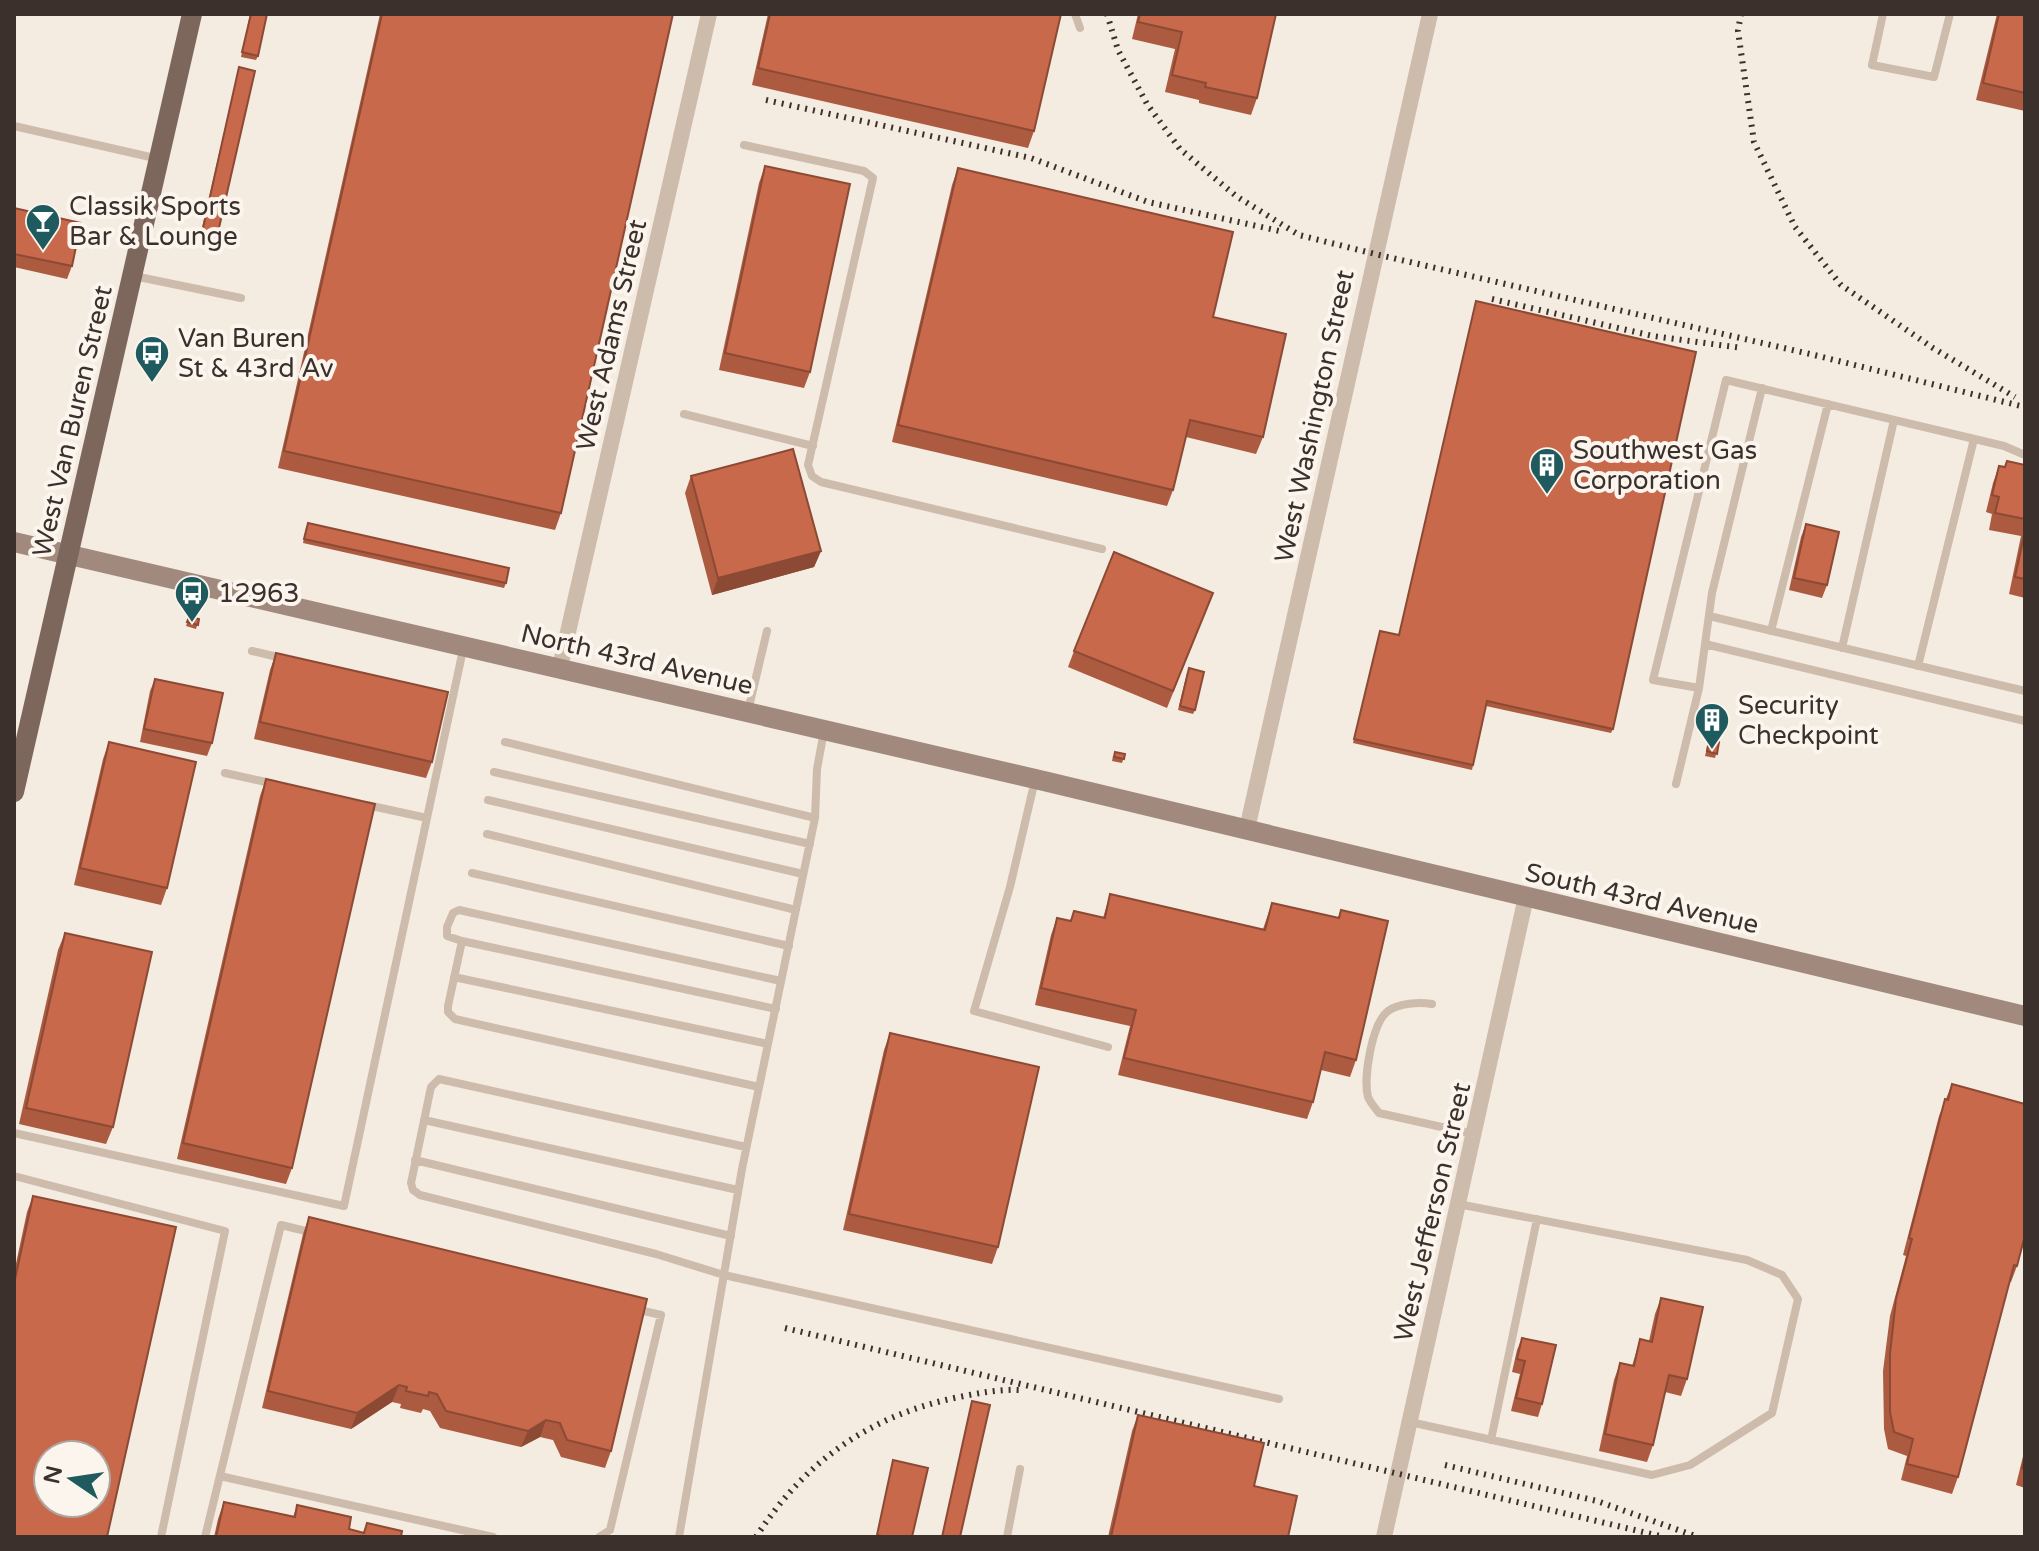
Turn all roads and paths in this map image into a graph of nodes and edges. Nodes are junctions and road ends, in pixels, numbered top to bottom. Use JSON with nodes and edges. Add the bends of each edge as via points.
{"nodes":[{"id":1,"x":192,"y":14,"type":"edge"},
{"id":2,"x":709,"y":14,"type":"edge"},
{"id":3,"x":1075,"y":14,"type":"edge"},
{"id":4,"x":1430,"y":14,"type":"edge"},
{"id":5,"x":1883,"y":14,"type":"edge"},
{"id":6,"x":1950,"y":14,"type":"edge"},
{"id":7,"x":1080,"y":28,"type":"dead end"},
{"id":8,"x":14,"y":126,"type":"edge"},
{"id":9,"x":744,"y":145,"type":"dead end"},
{"id":10,"x":160,"y":159,"type":"junction"},
{"id":11,"x":133,"y":275,"type":"junction"},
{"id":12,"x":241,"y":298,"type":"dead end"},
{"id":13,"x":1762,"y":388,"type":"junction"},
{"id":14,"x":1828,"y":404,"type":"junction"},
{"id":15,"x":684,"y":414,"type":"dead end"},
{"id":16,"x":1894,"y":420,"type":"junction"},
{"id":17,"x":1974,"y":439,"type":"junction"},
{"id":18,"x":813,"y":446,"type":"junction"},
{"id":19,"x":2025,"y":455,"type":"edge"},
{"id":20,"x":14,"y":542,"type":"edge"},
{"id":21,"x":1102,"y":549,"type":"dead end"},
{"id":22,"x":67,"y":555,"type":"junction"},
{"id":23,"x":1709,"y":616,"type":"junction"},
{"id":24,"x":767,"y":631,"type":"dead end"},
{"id":25,"x":1771,"y":631,"type":"junction"},
{"id":26,"x":1705,"y":644,"type":"junction"},
{"id":27,"x":464,"y":645,"type":"junction"},
{"id":28,"x":1842,"y":648,"type":"junction"},
{"id":29,"x":252,"y":651,"type":"dead end"},
{"id":30,"x":298,"y":661,"type":"edge"},
{"id":31,"x":1918,"y":666,"type":"junction"},
{"id":32,"x":560,"y":667,"type":"junction"},
{"id":33,"x":1699,"y":688,"type":"junction"},
{"id":34,"x":2025,"y":691,"type":"edge"},
{"id":35,"x":438,"y":693,"type":"edge"},
{"id":36,"x":453,"y":697,"type":"junction"},
{"id":37,"x":748,"y":711,"type":"junction"},
{"id":38,"x":2025,"y":721,"type":"edge"},
{"id":39,"x":825,"y":729,"type":"junction"},
{"id":40,"x":505,"y":742,"type":"dead end"},
{"id":41,"x":494,"y":772,"type":"dead end"},
{"id":42,"x":225,"y":773,"type":"dead end"},
{"id":43,"x":1035,"y":779,"type":"junction"},
{"id":44,"x":1676,"y":784,"type":"dead end"},
{"id":45,"x":287,"y":787,"type":"edge"},
{"id":46,"x":14,"y":792,"type":"edge"},
{"id":47,"x":488,"y":800,"type":"dead end"},
{"id":48,"x":349,"y":801,"type":"edge"},
{"id":49,"x":427,"y":818,"type":"junction"},
{"id":50,"x":815,"y":818,"type":"junction"},
{"id":51,"x":1247,"y":829,"type":"junction"},
{"id":52,"x":487,"y":834,"type":"dead end"},
{"id":53,"x":810,"y":844,"type":"junction"},
{"id":54,"x":472,"y":873,"type":"dead end"},
{"id":55,"x":803,"y":874,"type":"junction"},
{"id":56,"x":1526,"y":897,"type":"junction"},
{"id":57,"x":796,"y":910,"type":"junction"},
{"id":58,"x":462,"y":941,"type":"junction"},
{"id":59,"x":789,"y":946,"type":"junction"},
{"id":60,"x":454,"y":977,"type":"junction"},
{"id":61,"x":781,"y":981,"type":"junction"},
{"id":62,"x":1432,"y":1004,"type":"dead end"},
{"id":63,"x":776,"y":1009,"type":"junction"},
{"id":64,"x":2025,"y":1016,"type":"edge"},
{"id":65,"x":768,"y":1044,"type":"junction"},
{"id":66,"x":1108,"y":1047,"type":"dead end"},
{"id":67,"x":759,"y":1087,"type":"junction"},
{"id":68,"x":424,"y":1120,"type":"junction"},
{"id":69,"x":14,"y":1133,"type":"edge"},
{"id":70,"x":1473,"y":1134,"type":"junction"},
{"id":71,"x":746,"y":1147,"type":"junction"},
{"id":72,"x":415,"y":1160,"type":"junction"},
{"id":73,"x":14,"y":1176,"type":"edge"},
{"id":74,"x":738,"y":1190,"type":"junction"},
{"id":75,"x":1458,"y":1204,"type":"junction"},
{"id":76,"x":1537,"y":1219,"type":"junction"},
{"id":77,"x":327,"y":1236,"type":"edge"},
{"id":78,"x":731,"y":1236,"type":"junction"},
{"id":79,"x":724,"y":1275,"type":"junction"},
{"id":80,"x":631,"y":1308,"type":"edge"},
{"id":81,"x":1279,"y":1399,"type":"dead end"},
{"id":82,"x":1410,"y":1422,"type":"junction"},
{"id":83,"x":1491,"y":1440,"type":"junction"},
{"id":84,"x":1020,"y":1469,"type":"dead end"},
{"id":85,"x":220,"y":1476,"type":"junction"},
{"id":86,"x":462,"y":1534,"type":"edge"},
{"id":87,"x":161,"y":1537,"type":"edge"},
{"id":88,"x":205,"y":1537,"type":"edge"},
{"id":89,"x":493,"y":1537,"type":"edge"},
{"id":90,"x":599,"y":1537,"type":"edge"},
{"id":91,"x":679,"y":1537,"type":"edge"},
{"id":92,"x":1007,"y":1537,"type":"edge"},
{"id":93,"x":1384,"y":1537,"type":"edge"}],
"edges":[{"from":1,"to":10,"type":"main road","name":"West Van Buren Street"},
{"from":2,"to":32,"type":"street","name":"West Adams Street"},
{"from":3,"to":7,"type":"lane"},
{"from":4,"to":51,"type":"street","name":"West Washington Street"},
{"from":5,"to":6,"type":"lane","via":[[1872,65],[1934,77]]},
{"from":8,"to":10,"type":"lane"},
{"from":9,"to":18,"type":"lane","via":[[864,171],[873,178]]},
{"from":10,"to":11,"type":"main road","name":"West Van Buren Street"},
{"from":11,"to":12,"type":"lane"},
{"from":11,"to":22,"type":"main road","name":"West Van Buren Street"},
{"from":13,"to":14,"type":"lane"},
{"from":13,"to":23,"type":"lane"},
{"from":13,"to":33,"type":"lane","via":[[1726,380],[1653,680]]},
{"from":14,"to":16,"type":"lane"},
{"from":14,"to":25,"type":"lane"},
{"from":15,"to":18,"type":"lane"},
{"from":16,"to":17,"type":"lane"},
{"from":16,"to":28,"type":"lane"},
{"from":17,"to":19,"type":"lane"},
{"from":17,"to":31,"type":"lane"},
{"from":18,"to":21,"type":"lane","via":[[808,465],[821,482]]},
{"from":20,"to":22,"type":"main road","name":"North 43rd Avenue"},
{"from":22,"to":27,"type":"main road","name":"North 43rd Avenue"},
{"from":22,"to":46,"type":"main road","name":"West Van Buren Street"},
{"from":23,"to":25,"type":"lane"},
{"from":23,"to":26,"type":"lane"},
{"from":24,"to":37,"type":"lane"},
{"from":25,"to":28,"type":"lane"},
{"from":26,"to":33,"type":"lane"},
{"from":26,"to":38,"type":"lane"},
{"from":27,"to":32,"type":"main road","name":"North 43rd Avenue"},
{"from":27,"to":36,"type":"lane"},
{"from":28,"to":31,"type":"lane"},
{"from":29,"to":30,"type":"lane"},
{"from":31,"to":34,"type":"lane"},
{"from":32,"to":37,"type":"main road","name":"North 43rd Avenue"},
{"from":33,"to":44,"type":"lane"},
{"from":35,"to":36,"type":"lane"},
{"from":36,"to":49,"type":"lane"},
{"from":37,"to":39,"type":"main road","name":"North 43rd Avenue"},
{"from":39,"to":43,"type":"main road","name":"North 43rd Avenue"},
{"from":39,"to":50,"type":"lane"},
{"from":40,"to":50,"type":"lane"},
{"from":41,"to":53,"type":"lane"},
{"from":42,"to":45,"type":"lane"},
{"from":43,"to":51,"type":"main road","name":"North 43rd Avenue"},
{"from":43,"to":66,"type":"lane","via":[[974,1011]]},
{"from":47,"to":55,"type":"lane"},
{"from":48,"to":49,"type":"lane"},
{"from":49,"to":69,"type":"lane","via":[[344,1206]]},
{"from":50,"to":53,"type":"lane"},
{"from":51,"to":56,"type":"main road","name":"South 43rd Avenue"},
{"from":52,"to":57,"type":"lane"},
{"from":53,"to":55,"type":"lane"},
{"from":54,"to":59,"type":"lane"},
{"from":55,"to":57,"type":"lane"},
{"from":56,"to":64,"type":"main road","name":"South 43rd Avenue"},
{"from":56,"to":70,"type":"street","name":"West Jefferson Street"},
{"from":57,"to":59,"type":"lane"},
{"from":58,"to":60,"type":"lane"},
{"from":58,"to":61,"type":"lane","via":[[447,936],[456,910]]},
{"from":58,"to":63,"type":"lane"},
{"from":59,"to":61,"type":"lane"},
{"from":60,"to":65,"type":"lane"},
{"from":60,"to":67,"type":"lane","via":[[448,1012],[455,1019]]},
{"from":61,"to":63,"type":"lane"},
{"from":62,"to":70,"type":"lane","via":[[1389,1010],[1377,1025],[1367,1074],[1368,1099],[1379,1113]]},
{"from":63,"to":65,"type":"lane"},
{"from":65,"to":67,"type":"lane"},
{"from":67,"to":71,"type":"lane"},
{"from":68,"to":71,"type":"lane","via":[[433,1082],[443,1078]]},
{"from":68,"to":72,"type":"lane"},
{"from":68,"to":74,"type":"lane"},
{"from":70,"to":75,"type":"street","name":"West Jefferson Street"},
{"from":71,"to":74,"type":"lane"},
{"from":72,"to":78,"type":"lane"},
{"from":72,"to":79,"type":"lane","via":[[411,1183],[420,1195]]},
{"from":73,"to":87,"type":"lane","via":[[225,1231]]},
{"from":74,"to":78,"type":"lane"},
{"from":75,"to":76,"type":"lane"},
{"from":75,"to":82,"type":"street","name":"West Jefferson Street"},
{"from":76,"to":83,"type":"lane"},
{"from":76,"to":83,"type":"lane","via":[[1747,1260],[1782,1275],[1798,1299],[1772,1413],[1690,1465],[1652,1475]]},
{"from":77,"to":85,"type":"lane","via":[[281,1225]]},
{"from":78,"to":79,"type":"lane"},
{"from":79,"to":81,"type":"lane"},
{"from":79,"to":91,"type":"lane"},
{"from":80,"to":90,"type":"lane","via":[[661,1315],[610,1530]]},
{"from":82,"to":83,"type":"lane"},
{"from":82,"to":93,"type":"street","name":"West Jefferson Street"},
{"from":84,"to":92,"type":"lane"},
{"from":85,"to":86,"type":"lane"},
{"from":85,"to":88,"type":"lane"},
{"from":86,"to":89,"type":"lane"}]}
